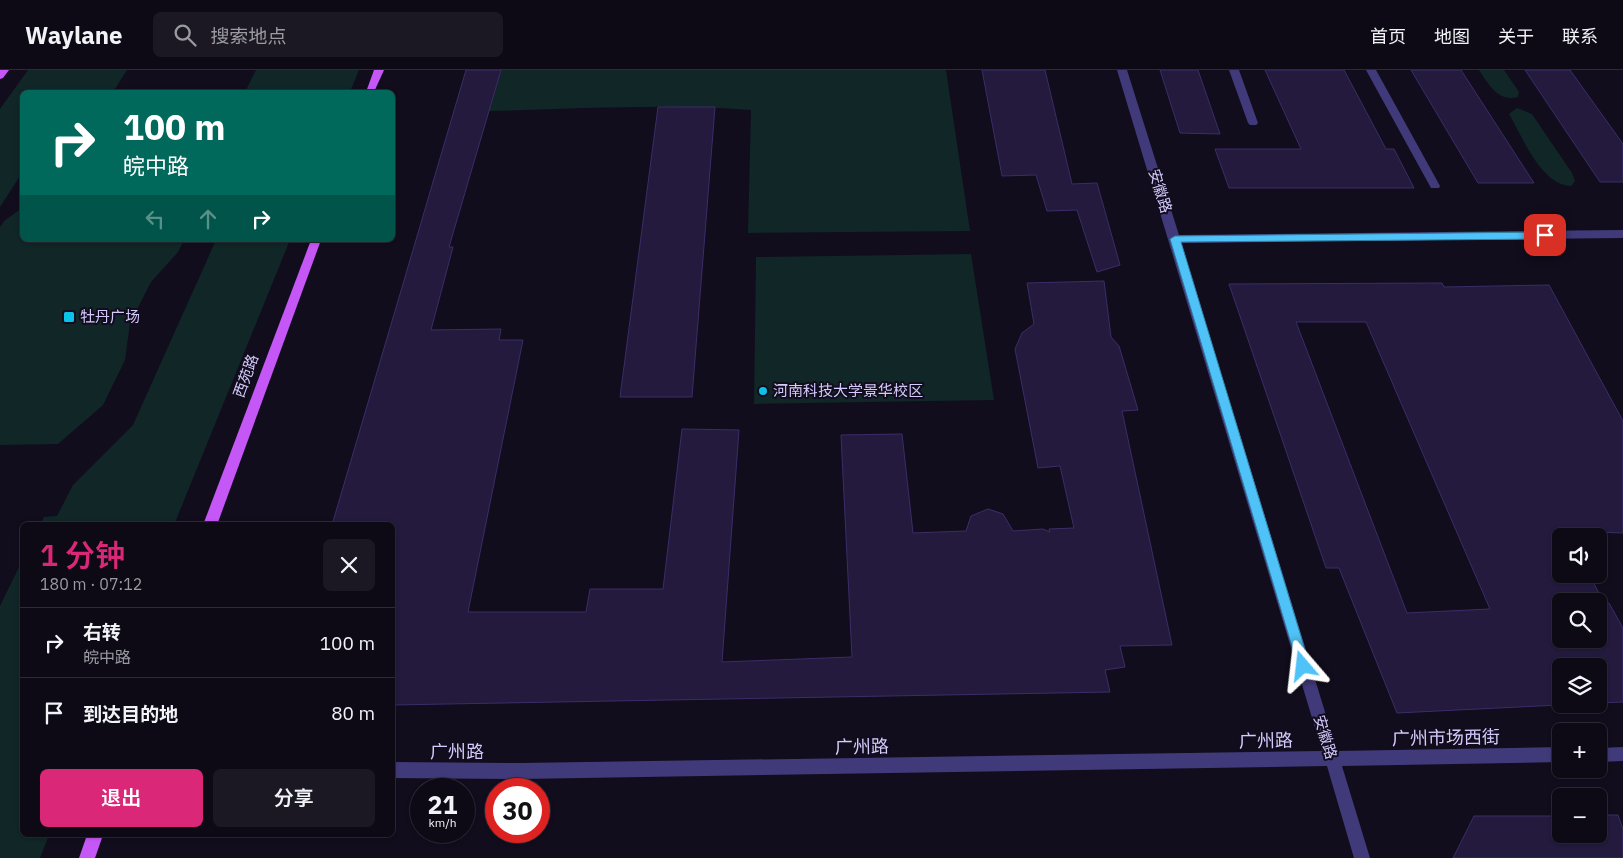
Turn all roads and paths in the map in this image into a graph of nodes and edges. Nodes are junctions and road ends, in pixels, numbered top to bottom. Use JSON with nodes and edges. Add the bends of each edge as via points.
{"nodes":[{"id":1,"x":4,"y":70,"type":"edge"},
{"id":2,"x":379,"y":70,"type":"edge"},
{"id":3,"x":1122,"y":70,"type":"edge"},
{"id":4,"x":1234,"y":70,"type":"edge"},
{"id":5,"x":1371,"y":70,"type":"edge"},
{"id":6,"x":0,"y":76,"type":"edge"},
{"id":7,"x":371,"y":90,"type":"edge"},
{"id":8,"x":1254,"y":123,"type":"dead end"},
{"id":9,"x":1435,"y":186,"type":"dead end"},
{"id":10,"x":1623,"y":234,"type":"edge"},
{"id":11,"x":1175,"y":239,"type":"junction"},
{"id":12,"x":315,"y":242,"type":"edge"},
{"id":13,"x":211,"y":522,"type":"edge"},
{"id":14,"x":1623,"y":754,"type":"edge"},
{"id":15,"x":1552,"y":755,"type":"edge"},
{"id":16,"x":1607,"y":755,"type":"edge"},
{"id":17,"x":1331,"y":759,"type":"junction"},
{"id":18,"x":395,"y":770,"type":"edge"},
{"id":19,"x":94,"y":837,"type":"edge"},
{"id":20,"x":86,"y":858,"type":"edge"},
{"id":21,"x":1362,"y":858,"type":"edge"}],
"edges":[{"from":1,"to":6,"type":"main road"},
{"from":2,"to":7,"type":"main road"},
{"from":3,"to":11,"type":"street","name":"安徽路"},
{"from":4,"to":8,"type":"street"},
{"from":5,"to":9,"type":"street"},
{"from":10,"to":11,"type":"street"},
{"from":11,"to":17,"type":"street","name":"安徽路"},
{"from":12,"to":13,"type":"main road","name":"西苑路"},
{"from":14,"to":16,"type":"street"},
{"from":15,"to":17,"type":"street","name":"广州市场西街"},
{"from":17,"to":18,"type":"street","name":"广州路"},
{"from":17,"to":21,"type":"street","name":"安徽路"},
{"from":19,"to":20,"type":"main road"}]}
